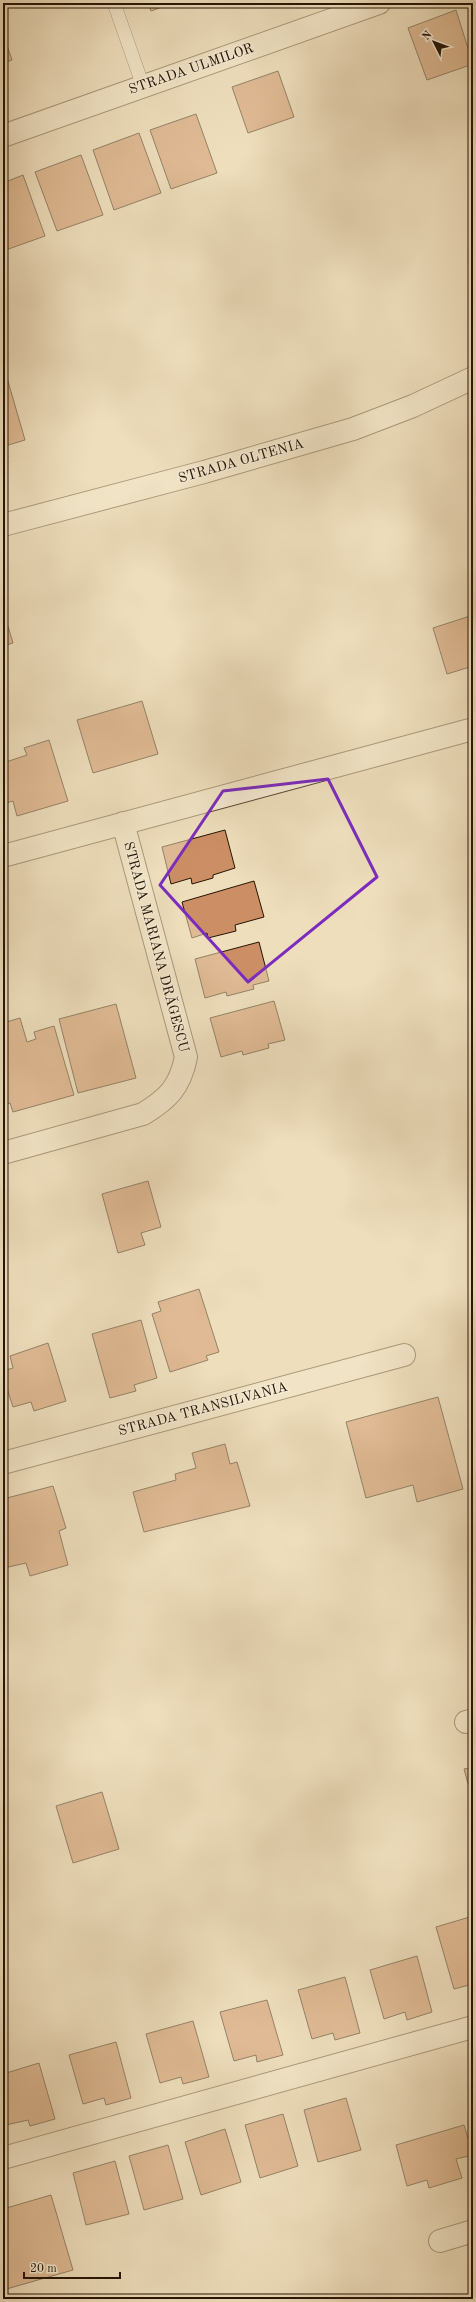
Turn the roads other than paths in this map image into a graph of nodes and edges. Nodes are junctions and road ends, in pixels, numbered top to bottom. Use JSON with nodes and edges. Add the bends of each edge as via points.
{"nodes":[{"id":1,"x":114,"y":3,"type":"edge"},
{"id":2,"x":379,"y":3,"type":"edge"},
{"id":3,"x":357,"y":7,"type":"edge"},
{"id":4,"x":143,"y":86,"type":"junction"},
{"id":5,"x":3,"y":136,"type":"edge"},
{"id":6,"x":473,"y":378,"type":"edge"},
{"id":7,"x":3,"y":525,"type":"edge"},
{"id":8,"x":473,"y":729,"type":"edge"},
{"id":9,"x":123,"y":823,"type":"junction"},
{"id":10,"x":3,"y":856,"type":"edge"},
{"id":11,"x":3,"y":1153,"type":"edge"},
{"id":12,"x":404,"y":1355,"type":"dead end"},
{"id":13,"x":3,"y":1463,"type":"edge"},
{"id":14,"x":473,"y":2027,"type":"edge"},
{"id":15,"x":3,"y":2158,"type":"edge"},
{"id":16,"x":473,"y":2231,"type":"edge"},
{"id":17,"x":440,"y":2241,"type":"dead end"}],
"edges":[{"from":1,"to":4,"type":"lane"},
{"from":2,"to":3,"type":"street","name":"STRADA ULMILOR"},
{"from":3,"to":4,"type":"street","name":"STRADA ULMILOR"},
{"from":4,"to":5,"type":"street","name":"STRADA ULMILOR"},
{"from":6,"to":7,"type":"street","name":"STRADA OLTENIA","via":[[413,406],[353,429],[204,472]]},
{"from":8,"to":9,"type":"street"},
{"from":9,"to":10,"type":"street"},
{"from":9,"to":11,"type":"street","name":"STRADA MARIANA DRĂGESCU","via":[[186,1057],[182,1076],[159,1105],[143,1114]]},
{"from":12,"to":13,"type":"street","name":"STRADA TRANSILVANIA"},
{"from":14,"to":15,"type":"street"},
{"from":16,"to":17,"type":"street"}]}
